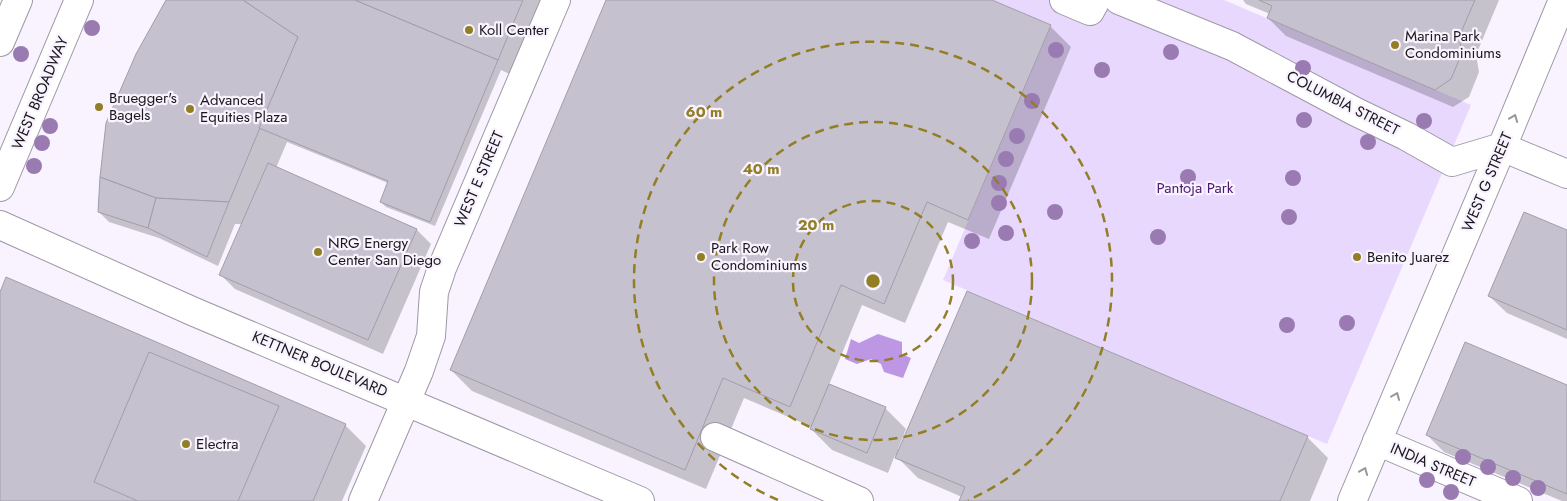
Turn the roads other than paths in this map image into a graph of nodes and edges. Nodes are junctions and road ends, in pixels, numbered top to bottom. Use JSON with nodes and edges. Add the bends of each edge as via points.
{"nodes":[{"id":1,"x":18,"y":0,"type":"edge"},
{"id":2,"x":79,"y":0,"type":"edge"},
{"id":3,"x":556,"y":0,"type":"edge"},
{"id":4,"x":1064,"y":0,"type":"edge"},
{"id":5,"x":1096,"y":0,"type":"edge"},
{"id":6,"x":1119,"y":0,"type":"edge"},
{"id":7,"x":1563,"y":0,"type":"edge"},
{"id":8,"x":0,"y":42,"type":"edge"},
{"id":9,"x":1502,"y":147,"type":"junction"},
{"id":10,"x":1567,"y":174,"type":"edge"},
{"id":11,"x":0,"y":187,"type":"edge"},
{"id":12,"x":0,"y":225,"type":"edge"},
{"id":13,"x":406,"y":401,"type":"junction"},
{"id":14,"x":715,"y":437,"type":"dead end"},
{"id":15,"x":1377,"y":441,"type":"junction"},
{"id":16,"x":1477,"y":493,"type":"edge"},
{"id":17,"x":362,"y":501,"type":"edge"},
{"id":18,"x":640,"y":501,"type":"edge"},
{"id":19,"x":859,"y":501,"type":"edge"},
{"id":20,"x":1352,"y":501,"type":"edge"},
{"id":21,"x":1518,"y":501,"type":"edge"}],
"edges":[{"from":1,"to":8,"type":"main road"},
{"from":2,"to":11,"type":"main road","name":"WEST BROADWAY"},
{"from":3,"to":13,"type":"main road","name":"WEST E STREET","via":[[442,268],[434,292],[431,336]]},
{"from":4,"to":5,"type":"main road","via":[[1090,11]]},
{"from":6,"to":9,"type":"main road","name":"COLUMBIA STREET","via":[[1232,46],[1452,162]]},
{"from":9,"to":7,"type":"main road","name":"WEST G STREET","one_way":true},
{"from":9,"to":10,"type":"main road"},
{"from":15,"to":9,"type":"main road","name":"WEST G STREET","one_way":true},
{"from":12,"to":13,"type":"main road","name":"KETTNER BOULEVARD","via":[[192,311]]},
{"from":13,"to":17,"type":"main road","name":"WEST E STREET"},
{"from":13,"to":18,"type":"main road","name":"KETTNER BOULEVARD"},
{"from":14,"to":19,"type":"main road"},
{"from":15,"to":16,"type":"main road","name":"INDIA STREET"},
{"from":20,"to":15,"type":"main road","name":"WEST G STREET","one_way":true},
{"from":16,"to":21,"type":"main road","name":"INDIA STREET"}]}
